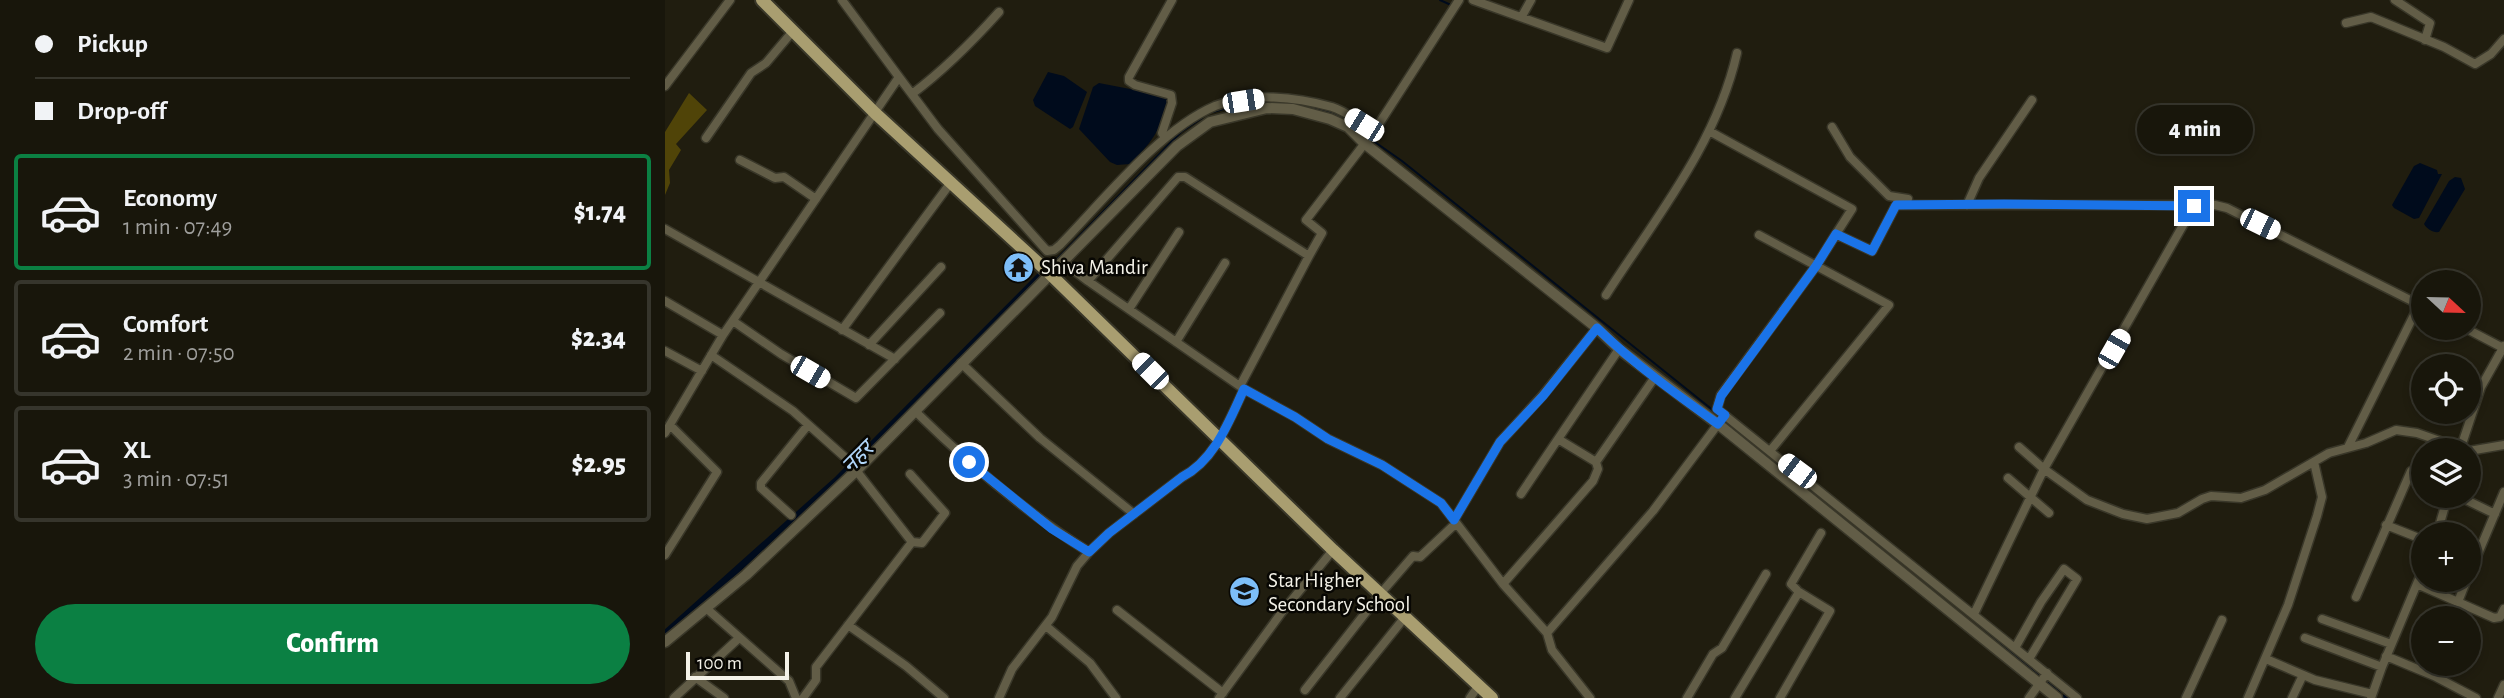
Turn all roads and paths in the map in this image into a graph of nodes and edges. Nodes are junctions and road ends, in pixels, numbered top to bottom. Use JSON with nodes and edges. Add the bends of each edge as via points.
{"nodes":[{"id":1,"x":730,"y":0,"type":"edge"},
{"id":2,"x":762,"y":0,"type":"edge"},
{"id":3,"x":842,"y":0,"type":"edge"},
{"id":4,"x":1172,"y":0,"type":"edge"},
{"id":5,"x":1459,"y":0,"type":"edge"},
{"id":6,"x":1473,"y":0,"type":"edge"},
{"id":7,"x":1531,"y":0,"type":"edge"},
{"id":8,"x":1629,"y":0,"type":"edge"},
{"id":9,"x":2395,"y":0,"type":"edge"},
{"id":10,"x":999,"y":12,"type":"dead end"},
{"id":11,"x":1522,"y":16,"type":"junction"},
{"id":12,"x":2346,"y":23,"type":"dead end"},
{"id":13,"x":793,"y":31,"type":"junction"},
{"id":14,"x":2504,"y":39,"type":"edge"},
{"id":15,"x":2425,"y":40,"type":"junction"},
{"id":16,"x":1737,"y":53,"type":"dead end"},
{"id":17,"x":899,"y":77,"type":"junction"},
{"id":18,"x":665,"y":86,"type":"edge"},
{"id":19,"x":912,"y":94,"type":"junction"},
{"id":20,"x":2032,"y":100,"type":"dead end"},
{"id":21,"x":876,"y":113,"type":"junction"},
{"id":22,"x":1832,"y":127,"type":"dead end"},
{"id":23,"x":1375,"y":130,"type":"junction"},
{"id":24,"x":1709,"y":131,"type":"junction"},
{"id":25,"x":1165,"y":136,"type":"junction"},
{"id":26,"x":706,"y":138,"type":"dead end"},
{"id":27,"x":1364,"y":143,"type":"junction"},
{"id":28,"x":740,"y":160,"type":"dead end"},
{"id":29,"x":951,"y":181,"type":"junction"},
{"id":30,"x":816,"y":199,"type":"junction"},
{"id":31,"x":1908,"y":199,"type":"dead end"},
{"id":32,"x":1967,"y":205,"type":"junction"},
{"id":33,"x":2194,"y":206,"type":"junction"},
{"id":34,"x":665,"y":229,"type":"edge"},
{"id":35,"x":1179,"y":232,"type":"dead end"},
{"id":36,"x":1836,"y":234,"type":"junction"},
{"id":37,"x":1759,"y":235,"type":"dead end"},
{"id":38,"x":1309,"y":256,"type":"junction"},
{"id":39,"x":1063,"y":262,"type":"junction"},
{"id":40,"x":1225,"y":264,"type":"dead end"},
{"id":41,"x":1816,"y":266,"type":"junction"},
{"id":42,"x":941,"y":268,"type":"dead end"},
{"id":43,"x":1051,"y":274,"type":"junction"},
{"id":44,"x":759,"y":281,"type":"junction"},
{"id":45,"x":1088,"y":281,"type":"junction"},
{"id":46,"x":1607,"y":295,"type":"dead end"},
{"id":47,"x":665,"y":301,"type":"edge"},
{"id":48,"x":2411,"y":301,"type":"edge"},
{"id":49,"x":1129,"y":309,"type":"junction"},
{"id":50,"x":940,"y":313,"type":"dead end"},
{"id":51,"x":733,"y":321,"type":"junction"},
{"id":52,"x":2411,"y":325,"type":"edge"},
{"id":53,"x":1597,"y":328,"type":"junction"},
{"id":54,"x":842,"y":330,"type":"junction"},
{"id":55,"x":723,"y":335,"type":"junction"},
{"id":56,"x":2481,"y":336,"type":"edge"},
{"id":57,"x":1176,"y":342,"type":"junction"},
{"id":58,"x":869,"y":345,"type":"junction"},
{"id":59,"x":2504,"y":347,"type":"edge"},
{"id":60,"x":1619,"y":349,"type":"junction"},
{"id":61,"x":665,"y":351,"type":"edge"},
{"id":62,"x":711,"y":355,"type":"junction"},
{"id":63,"x":895,"y":359,"type":"junction"},
{"id":64,"x":961,"y":363,"type":"junction"},
{"id":65,"x":702,"y":370,"type":"junction"},
{"id":66,"x":1655,"y":377,"type":"junction"},
{"id":67,"x":1242,"y":387,"type":"junction"},
{"id":68,"x":916,"y":412,"type":"junction"},
{"id":69,"x":1721,"y":420,"type":"junction"},
{"id":70,"x":808,"y":425,"type":"junction"},
{"id":71,"x":667,"y":429,"type":"edge"},
{"id":72,"x":2430,"y":438,"type":"edge"},
{"id":73,"x":2464,"y":438,"type":"edge"},
{"id":74,"x":1558,"y":439,"type":"junction"},
{"id":75,"x":1220,"y":440,"type":"junction"},
{"id":76,"x":2504,"y":445,"type":"edge"},
{"id":77,"x":2019,"y":447,"type":"dead end"},
{"id":78,"x":2348,"y":447,"type":"junction"},
{"id":79,"x":2481,"y":449,"type":"edge"},
{"id":80,"x":1770,"y":451,"type":"junction"},
{"id":81,"x":1596,"y":462,"type":"junction"},
{"id":82,"x":2314,"y":462,"type":"junction"},
{"id":83,"x":2044,"y":469,"type":"junction"},
{"id":84,"x":857,"y":470,"type":"junction"},
{"id":85,"x":2411,"y":471,"type":"dead end"},
{"id":86,"x":910,"y":474,"type":"dead end"},
{"id":87,"x":2008,"y":478,"type":"dead end"},
{"id":88,"x":2504,"y":492,"type":"edge"},
{"id":89,"x":1521,"y":494,"type":"dead end"},
{"id":90,"x":2031,"y":496,"type":"junction"},
{"id":91,"x":2481,"y":507,"type":"edge"},
{"id":92,"x":2049,"y":513,"type":"dead end"},
{"id":93,"x":1133,"y":514,"type":"junction"},
{"id":94,"x":2495,"y":514,"type":"junction"},
{"id":95,"x":791,"y":515,"type":"dead end"},
{"id":96,"x":1455,"y":523,"type":"junction"},
{"id":97,"x":2386,"y":525,"type":"junction"},
{"id":98,"x":1821,"y":533,"type":"dead end"},
{"id":99,"x":2411,"y":535,"type":"edge"},
{"id":100,"x":912,"y":542,"type":"junction"},
{"id":101,"x":2481,"y":547,"type":"edge"},
{"id":102,"x":1333,"y":550,"type":"junction"},
{"id":103,"x":1089,"y":552,"type":"junction"},
{"id":104,"x":665,"y":555,"type":"edge"},
{"id":105,"x":1766,"y":574,"type":"dead end"},
{"id":106,"x":1503,"y":584,"type":"junction"},
{"id":107,"x":1797,"y":590,"type":"dead end"},
{"id":108,"x":2414,"y":592,"type":"edge"},
{"id":109,"x":2435,"y":592,"type":"edge"},
{"id":110,"x":2462,"y":592,"type":"edge"},
{"id":111,"x":1381,"y":593,"type":"junction"},
{"id":112,"x":2356,"y":597,"type":"dead end"},
{"id":113,"x":2458,"y":602,"type":"junction"},
{"id":114,"x":706,"y":608,"type":"junction"},
{"id":115,"x":2504,"y":609,"type":"edge"},
{"id":116,"x":1117,"y":610,"type":"dead end"},
{"id":117,"x":1974,"y":614,"type":"junction"},
{"id":118,"x":1405,"y":617,"type":"junction"},
{"id":119,"x":2322,"y":619,"type":"dead end"},
{"id":120,"x":2222,"y":620,"type":"dead end"},
{"id":121,"x":848,"y":625,"type":"junction"},
{"id":122,"x":1046,"y":626,"type":"junction"},
{"id":123,"x":1547,"y":633,"type":"junction"},
{"id":124,"x":2305,"y":638,"type":"dead end"},
{"id":125,"x":738,"y":639,"type":"junction"},
{"id":126,"x":665,"y":642,"type":"edge"},
{"id":127,"x":2391,"y":644,"type":"junction"},
{"id":128,"x":2015,"y":648,"type":"junction"},
{"id":129,"x":2386,"y":656,"type":"junction"},
{"id":130,"x":2029,"y":659,"type":"junction"},
{"id":131,"x":2266,"y":659,"type":"junction"},
{"id":132,"x":2382,"y":667,"type":"junction"},
{"id":133,"x":2047,"y":673,"type":"junction"},
{"id":134,"x":2303,"y":675,"type":"junction"},
{"id":135,"x":695,"y":677,"type":"junction"},
{"id":136,"x":2039,"y":684,"type":"junction"},
{"id":137,"x":1479,"y":685,"type":"junction"},
{"id":138,"x":2504,"y":685,"type":"edge"},
{"id":139,"x":1305,"y":690,"type":"dead end"},
{"id":140,"x":1221,"y":695,"type":"edge"},
{"id":141,"x":2372,"y":696,"type":"edge"},
{"id":142,"x":674,"y":698,"type":"edge"},
{"id":143,"x":724,"y":698,"type":"edge"},
{"id":144,"x":796,"y":698,"type":"edge"},
{"id":145,"x":803,"y":698,"type":"edge"},
{"id":146,"x":944,"y":698,"type":"edge"},
{"id":147,"x":999,"y":698,"type":"edge"},
{"id":148,"x":1116,"y":698,"type":"edge"},
{"id":149,"x":1340,"y":698,"type":"edge"},
{"id":150,"x":1469,"y":698,"type":"edge"},
{"id":151,"x":1492,"y":698,"type":"edge"},
{"id":152,"x":1590,"y":698,"type":"edge"},
{"id":153,"x":1687,"y":698,"type":"edge"},
{"id":154,"x":1735,"y":698,"type":"edge"},
{"id":155,"x":1780,"y":698,"type":"edge"},
{"id":156,"x":2029,"y":698,"type":"edge"},
{"id":157,"x":2057,"y":698,"type":"edge"},
{"id":158,"x":2077,"y":698,"type":"edge"},
{"id":159,"x":2186,"y":698,"type":"edge"},
{"id":160,"x":2248,"y":698,"type":"edge"},
{"id":161,"x":2292,"y":698,"type":"edge"},
{"id":162,"x":2476,"y":698,"type":"edge"},
{"id":163,"x":2498,"y":698,"type":"edge"}],
"edges":[{"from":1,"to":18,"type":"street"},
{"from":2,"to":13,"type":"main road"},
{"from":3,"to":17,"type":"street"},
{"from":4,"to":25,"type":"street","via":[[1129,77],[1135,85],[1171,95]]},
{"from":5,"to":23,"type":"street"},
{"from":6,"to":11,"type":"street"},
{"from":7,"to":11,"type":"street"},
{"from":8,"to":11,"type":"street","via":[[1607,48]]},
{"from":9,"to":15,"type":"street","via":[[2430,23]]},
{"from":10,"to":19,"type":"street","via":[[936,77]]},
{"from":12,"to":15,"type":"street","via":[[2371,17]]},
{"from":13,"to":21,"type":"main road"},
{"from":13,"to":26,"type":"street","via":[[766,63],[751,73]]},
{"from":14,"to":15,"type":"street","via":[[2475,64]]},
{"from":16,"to":24,"type":"street"},
{"from":17,"to":19,"type":"street"},
{"from":17,"to":21,"type":"street"},
{"from":19,"to":25,"type":"street","via":[[1047,251],[1060,246]]},
{"from":20,"to":32,"type":"street","via":[[1979,178]]},
{"from":21,"to":29,"type":"main road"},
{"from":21,"to":30,"type":"street"},
{"from":22,"to":31,"type":"street","via":[[1850,157],[1889,197]]},
{"from":23,"to":25,"type":"street","via":[[1336,109],[1274,98],[1215,106]]},
{"from":23,"to":27,"type":"street"},
{"from":24,"to":36,"type":"street","via":[[1852,209]]},
{"from":24,"to":46,"type":"street","via":[[1684,178]]},
{"from":27,"to":38,"type":"street","via":[[1306,220],[1322,233]]},
{"from":27,"to":39,"type":"street","via":[[1348,127],[1293,109],[1267,108],[1210,122],[1155,165]]},
{"from":27,"to":53,"type":"street"},
{"from":28,"to":30,"type":"street","via":[[775,178],[784,177]]},
{"from":29,"to":43,"type":"main road"},
{"from":29,"to":54,"type":"street"},
{"from":30,"to":44,"type":"street"},
{"from":32,"to":33,"type":"street"},
{"from":32,"to":36,"type":"street","via":[[1896,205],[1872,251]]},
{"from":33,"to":48,"type":"street","via":[[2227,208]]},
{"from":33,"to":83,"type":"street"},
{"from":34,"to":44,"type":"street"},
{"from":35,"to":49,"type":"street"},
{"from":36,"to":41,"type":"street"},
{"from":37,"to":41,"type":"street"},
{"from":38,"to":45,"type":"street","via":[[1216,195],[1178,177]]},
{"from":38,"to":67,"type":"street"},
{"from":39,"to":43,"type":"street"},
{"from":39,"to":45,"type":"street"},
{"from":40,"to":57,"type":"street"},
{"from":41,"to":69,"type":"street","via":[[1721,396],[1717,409]]},
{"from":41,"to":80,"type":"street","via":[[1889,305]]},
{"from":42,"to":58,"type":"street"},
{"from":43,"to":64,"type":"street"},
{"from":43,"to":75,"type":"main road"},
{"from":44,"to":51,"type":"street"},
{"from":44,"to":54,"type":"street"},
{"from":45,"to":49,"type":"street"},
{"from":47,"to":55,"type":"street"},
{"from":49,"to":57,"type":"street"},
{"from":50,"to":63,"type":"street"},
{"from":51,"to":55,"type":"street"},
{"from":51,"to":63,"type":"street","via":[[856,398]]},
{"from":52,"to":78,"type":"street"},
{"from":53,"to":60,"type":"street"},
{"from":53,"to":96,"type":"street","via":[[1500,442]]},
{"from":54,"to":58,"type":"street"},
{"from":55,"to":62,"type":"street"},
{"from":56,"to":59,"type":"street"},
{"from":57,"to":67,"type":"street"},
{"from":58,"to":63,"type":"street"},
{"from":59,"to":73,"type":"street","via":[[2481,387]]},
{"from":60,"to":66,"type":"street"},
{"from":60,"to":74,"type":"street"},
{"from":61,"to":65,"type":"street"},
{"from":62,"to":65,"type":"street"},
{"from":62,"to":70,"type":"street"},
{"from":64,"to":68,"type":"street"},
{"from":64,"to":93,"type":"street","via":[[1040,438]]},
{"from":65,"to":71,"type":"street"},
{"from":66,"to":69,"type":"street"},
{"from":66,"to":81,"type":"street"},
{"from":67,"to":75,"type":"street"},
{"from":67,"to":96,"type":"street","via":[[1328,439],[1382,465],[1441,503]]},
{"from":68,"to":84,"type":"street"},
{"from":68,"to":103,"type":"street","via":[[1040,520]]},
{"from":69,"to":80,"type":"street"},
{"from":69,"to":123,"type":"street","via":[[1653,511]]},
{"from":69,"to":136,"type":"street"},
{"from":70,"to":84,"type":"street"},
{"from":70,"to":95,"type":"street","via":[[761,483]]},
{"from":71,"to":104,"type":"street","via":[[717,472]]},
{"from":72,"to":78,"type":"street","via":[[2396,430]]},
{"from":74,"to":81,"type":"street"},
{"from":74,"to":89,"type":"street"},
{"from":75,"to":93,"type":"street","via":[[1193,471]]},
{"from":75,"to":102,"type":"main road"},
{"from":76,"to":79,"type":"street"},
{"from":77,"to":83,"type":"street"},
{"from":78,"to":82,"type":"street"},
{"from":80,"to":117,"type":"street"},
{"from":81,"to":106,"type":"street","via":[[1593,481]]},
{"from":82,"to":83,"type":"street","via":[[2265,490],[2241,498],[2211,496],[2178,513],[2147,519],[2087,500]]},
{"from":82,"to":131,"type":"street","via":[[2322,497]]},
{"from":83,"to":90,"type":"street"},
{"from":84,"to":100,"type":"street"},
{"from":84,"to":114,"type":"street"},
{"from":85,"to":97,"type":"street"},
{"from":86,"to":100,"type":"street","via":[[945,513],[922,544]]},
{"from":87,"to":90,"type":"street"},
{"from":88,"to":94,"type":"street"},
{"from":90,"to":92,"type":"street"},
{"from":90,"to":117,"type":"street"},
{"from":91,"to":94,"type":"street"},
{"from":93,"to":103,"type":"street"},
{"from":94,"to":101,"type":"street"},
{"from":96,"to":106,"type":"street"},
{"from":96,"to":111,"type":"street","via":[[1420,557],[1413,556]]},
{"from":97,"to":99,"type":"street"},
{"from":97,"to":112,"type":"street"},
{"from":98,"to":107,"type":"street","via":[[1791,584]]},
{"from":100,"to":121,"type":"street"},
{"from":102,"to":111,"type":"main road"},
{"from":102,"to":140,"type":"street"},
{"from":103,"to":122,"type":"street"},
{"from":105,"to":153,"type":"street"},
{"from":106,"to":123,"type":"street"},
{"from":108,"to":127,"type":"street"},
{"from":109,"to":113,"type":"street"},
{"from":110,"to":113,"type":"street"},
{"from":111,"to":118,"type":"main road"},
{"from":111,"to":139,"type":"street"},
{"from":113,"to":115,"type":"street","via":[[2494,618]]},
{"from":114,"to":125,"type":"street"},
{"from":114,"to":126,"type":"street"},
{"from":116,"to":140,"type":"street"},
{"from":117,"to":128,"type":"street"},
{"from":118,"to":137,"type":"main road"},
{"from":118,"to":149,"type":"street"},
{"from":119,"to":127,"type":"street"},
{"from":120,"to":159,"type":"street"},
{"from":121,"to":145,"type":"street","via":[[816,667],[816,680]]},
{"from":121,"to":146,"type":"street"},
{"from":122,"to":147,"type":"street","via":[[1013,669]]},
{"from":122,"to":148,"type":"street","via":[[1090,663]]},
{"from":123,"to":152,"type":"street","via":[[1552,650]]},
{"from":124,"to":132,"type":"street"},
{"from":125,"to":135,"type":"street"},
{"from":125,"to":144,"type":"street","via":[[789,681]]},
{"from":127,"to":129,"type":"street"},
{"from":128,"to":130,"type":"street"},
{"from":128,"to":130,"type":"street","via":[[2064,569],[2077,579]]},
{"from":129,"to":132,"type":"street"},
{"from":129,"to":162,"type":"street"},
{"from":130,"to":133,"type":"street"},
{"from":131,"to":134,"type":"street"},
{"from":131,"to":160,"type":"street"},
{"from":132,"to":141,"type":"street"},
{"from":133,"to":136,"type":"street"},
{"from":133,"to":158,"type":"street"},
{"from":134,"to":141,"type":"street"},
{"from":134,"to":161,"type":"street"},
{"from":135,"to":142,"type":"street"},
{"from":135,"to":143,"type":"street"},
{"from":136,"to":156,"type":"street"},
{"from":136,"to":157,"type":"street"},
{"from":137,"to":150,"type":"street"},
{"from":137,"to":151,"type":"main road"},
{"from":138,"to":163,"type":"street"},
{"from":154,"to":155,"type":"street","via":[[1799,592],[1830,611]]}]}
